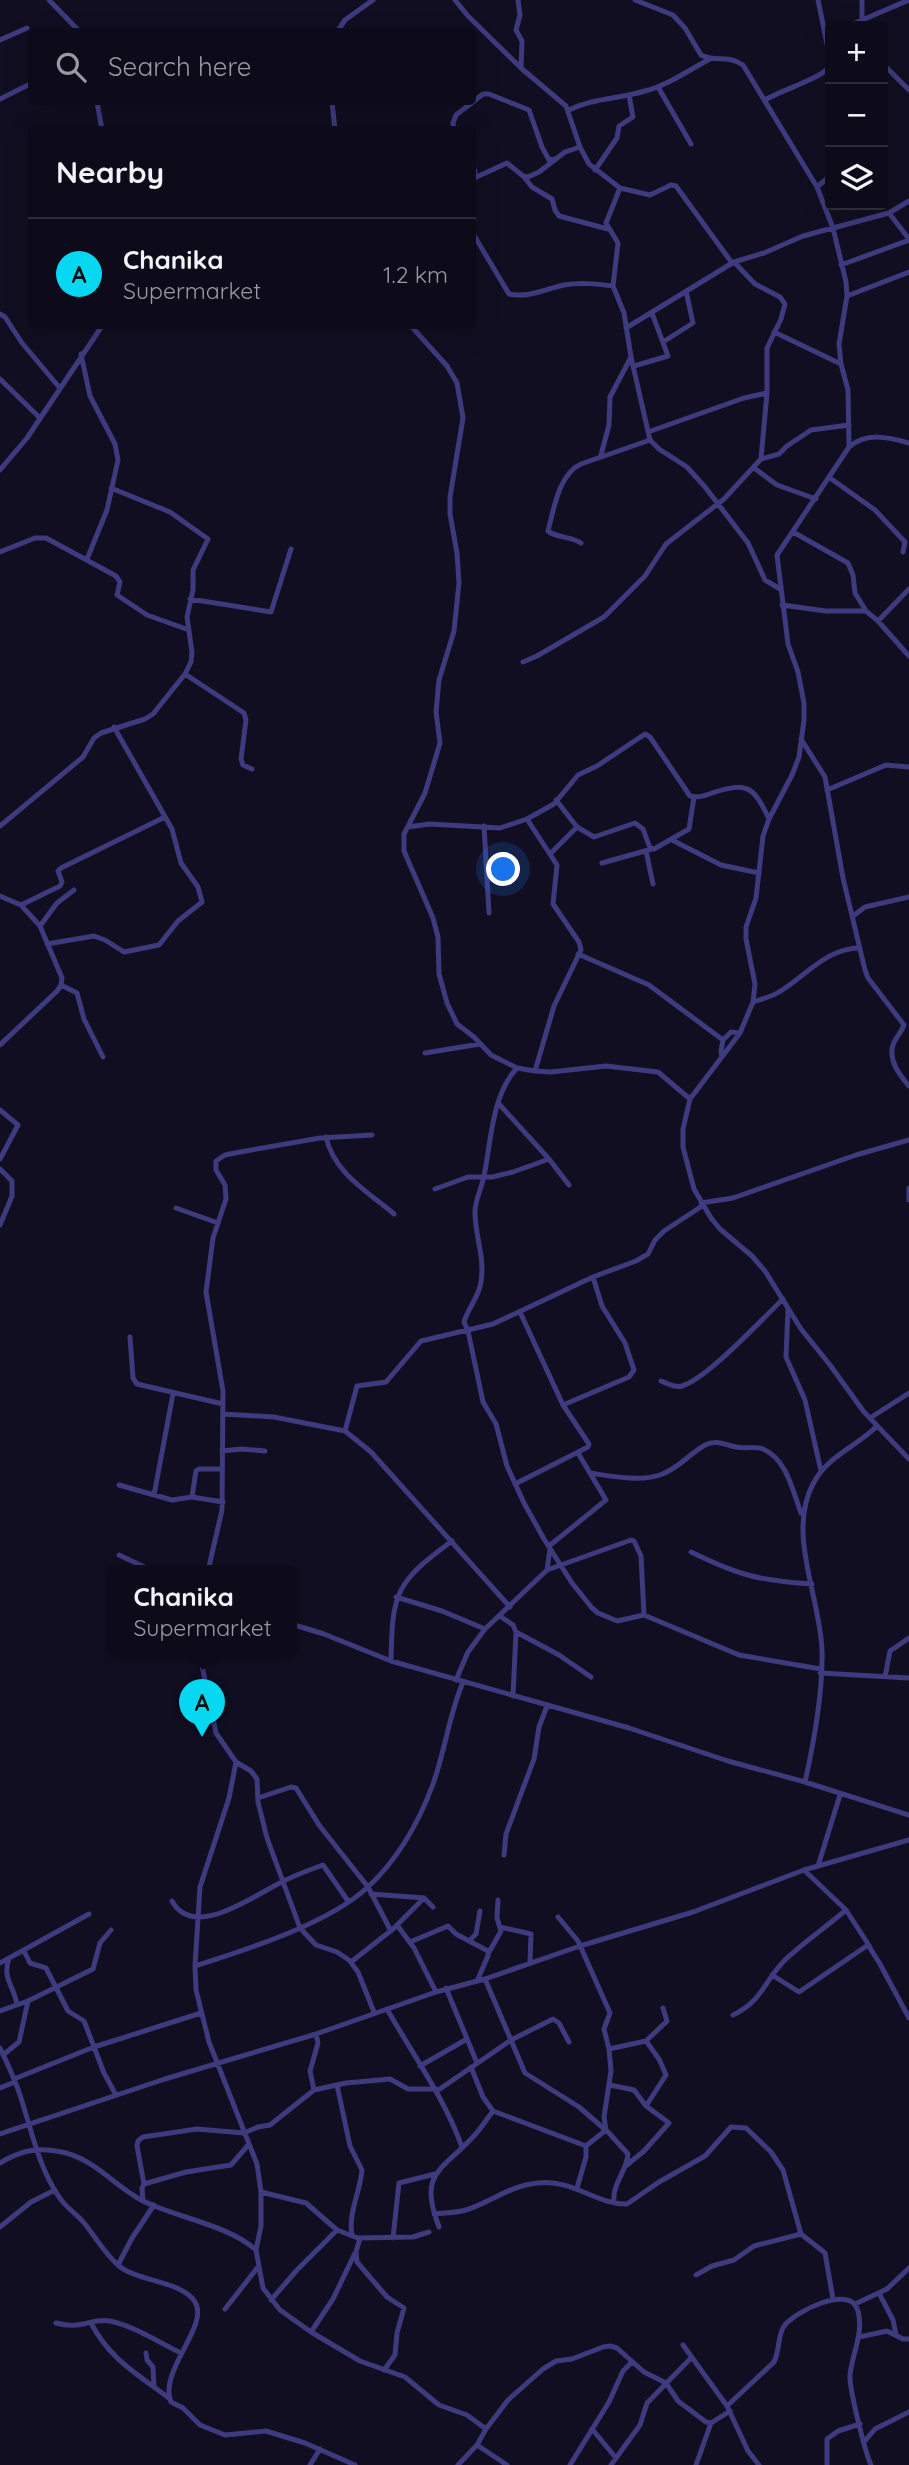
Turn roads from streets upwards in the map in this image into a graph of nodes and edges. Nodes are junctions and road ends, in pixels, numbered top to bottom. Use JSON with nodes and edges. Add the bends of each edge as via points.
{"nodes":[{"id":1,"x":49,"y":0,"type":"edge"},
{"id":2,"x":373,"y":0,"type":"edge"},
{"id":3,"x":455,"y":0,"type":"edge"},
{"id":4,"x":518,"y":0,"type":"edge"},
{"id":5,"x":635,"y":0,"type":"edge"},
{"id":6,"x":818,"y":0,"type":"edge"},
{"id":7,"x":862,"y":0,"type":"edge"},
{"id":8,"x":906,"y":1,"type":"edge"},
{"id":9,"x":862,"y":20,"type":"joint"},
{"id":10,"x":825,"y":25,"type":"edge"},
{"id":11,"x":27,"y":28,"type":"dead end"},
{"id":12,"x":76,"y":28,"type":"edge"},
{"id":13,"x":340,"y":28,"type":"edge"},
{"id":14,"x":0,"y":40,"type":"edge"},
{"id":15,"x":710,"y":59,"type":"junction"},
{"id":16,"x":522,"y":68,"type":"junction"},
{"id":17,"x":888,"y":69,"type":"edge"},
{"id":18,"x":825,"y":72,"type":"edge"},
{"id":19,"x":28,"y":85,"type":"edge"},
{"id":20,"x":659,"y":87,"type":"junction"},
{"id":21,"x":909,"y":90,"type":"edge"},
{"id":22,"x":629,"y":95,"type":"junction"},
{"id":23,"x":476,"y":98,"type":"edge"},
{"id":24,"x":0,"y":99,"type":"edge"},
{"id":25,"x":765,"y":100,"type":"junction"},
{"id":26,"x":98,"y":105,"type":"edge"},
{"id":27,"x":332,"y":105,"type":"edge"},
{"id":28,"x":468,"y":105,"type":"edge"},
{"id":29,"x":569,"y":110,"type":"junction"},
{"id":30,"x":101,"y":126,"type":"edge"},
{"id":31,"x":335,"y":126,"type":"edge"},
{"id":32,"x":453,"y":126,"type":"edge"},
{"id":33,"x":691,"y":144,"type":"dead end"},
{"id":34,"x":580,"y":147,"type":"junction"},
{"id":35,"x":555,"y":159,"type":"junction"},
{"id":36,"x":595,"y":170,"type":"junction"},
{"id":37,"x":476,"y":177,"type":"edge"},
{"id":38,"x":524,"y":177,"type":"junction"},
{"id":39,"x":825,"y":180,"type":"edge"},
{"id":40,"x":817,"y":187,"type":"junction"},
{"id":41,"x":620,"y":188,"type":"junction"},
{"id":42,"x":909,"y":201,"type":"edge"},
{"id":43,"x":889,"y":214,"type":"junction"},
{"id":44,"x":833,"y":228,"type":"junction"},
{"id":45,"x":608,"y":229,"type":"junction"},
{"id":46,"x":476,"y":236,"type":"edge"},
{"id":47,"x":909,"y":239,"type":"edge"},
{"id":48,"x":733,"y":262,"type":"junction"},
{"id":49,"x":841,"y":265,"type":"junction"},
{"id":50,"x":909,"y":272,"type":"edge"},
{"id":51,"x":614,"y":286,"type":"junction"},
{"id":52,"x":686,"y":291,"type":"junction"},
{"id":53,"x":847,"y":296,"type":"junction"},
{"id":54,"x":652,"y":313,"type":"junction"},
{"id":55,"x":0,"y":314,"type":"edge"},
{"id":56,"x":626,"y":328,"type":"junction"},
{"id":57,"x":100,"y":329,"type":"edge"},
{"id":58,"x":414,"y":329,"type":"edge"},
{"id":59,"x":774,"y":332,"type":"junction"},
{"id":60,"x":663,"y":342,"type":"junction"},
{"id":61,"x":81,"y":354,"type":"junction"},
{"id":62,"x":631,"y":357,"type":"junction"},
{"id":63,"x":841,"y":364,"type":"junction"},
{"id":64,"x":634,"y":366,"type":"junction"},
{"id":65,"x":0,"y":379,"type":"edge"},
{"id":66,"x":59,"y":387,"type":"junction"},
{"id":67,"x":767,"y":393,"type":"junction"},
{"id":68,"x":39,"y":417,"type":"junction"},
{"id":69,"x":849,"y":425,"type":"junction"},
{"id":70,"x":648,"y":432,"type":"junction"},
{"id":71,"x":650,"y":440,"type":"junction"},
{"id":72,"x":909,"y":443,"type":"edge"},
{"id":73,"x":849,"y":447,"type":"junction"},
{"id":74,"x":601,"y":455,"type":"junction"},
{"id":75,"x":761,"y":459,"type":"junction"},
{"id":76,"x":754,"y":468,"type":"junction"},
{"id":77,"x":0,"y":470,"type":"edge"},
{"id":78,"x":830,"y":478,"type":"junction"},
{"id":79,"x":111,"y":488,"type":"junction"},
{"id":80,"x":816,"y":499,"type":"junction"},
{"id":81,"x":719,"y":504,"type":"junction"},
{"id":82,"x":793,"y":532,"type":"junction"},
{"id":83,"x":581,"y":543,"type":"dead end"},
{"id":84,"x":291,"y":549,"type":"dead end"},
{"id":85,"x":0,"y":552,"type":"edge"},
{"id":86,"x":903,"y":552,"type":"dead end"},
{"id":87,"x":86,"y":559,"type":"junction"},
{"id":88,"x":780,"y":589,"type":"junction"},
{"id":89,"x":909,"y":589,"type":"edge"},
{"id":90,"x":190,"y":599,"type":"junction"},
{"id":91,"x":782,"y":605,"type":"junction"},
{"id":92,"x":866,"y":611,"type":"junction"},
{"id":93,"x":878,"y":621,"type":"junction"},
{"id":94,"x":189,"y":631,"type":"junction"},
{"id":95,"x":909,"y":656,"type":"edge"},
{"id":96,"x":523,"y":662,"type":"dead end"},
{"id":97,"x":185,"y":674,"type":"junction"},
{"id":98,"x":114,"y":727,"type":"junction"},
{"id":99,"x":801,"y":739,"type":"junction"},
{"id":100,"x":909,"y":767,"type":"edge"},
{"id":101,"x":252,"y":769,"type":"dead end"},
{"id":102,"x":827,"y":790,"type":"junction"},
{"id":103,"x":694,"y":797,"type":"junction"},
{"id":104,"x":556,"y":800,"type":"junction"},
{"id":105,"x":165,"y":817,"type":"junction"},
{"id":106,"x":527,"y":819,"type":"junction"},
{"id":107,"x":769,"y":819,"type":"junction"},
{"id":108,"x":0,"y":826,"type":"edge"},
{"id":109,"x":484,"y":826,"type":"junction"},
{"id":110,"x":408,"y":827,"type":"junction"},
{"id":111,"x":577,"y":827,"type":"junction"},
{"id":112,"x":673,"y":840,"type":"junction"},
{"id":113,"x":649,"y":850,"type":"junction"},
{"id":114,"x":550,"y":854,"type":"junction"},
{"id":115,"x":602,"y":863,"type":"dead end"},
{"id":116,"x":759,"y":873,"type":"junction"},
{"id":117,"x":653,"y":884,"type":"dead end"},
{"id":118,"x":74,"y":890,"type":"dead end"},
{"id":119,"x":0,"y":896,"type":"edge"},
{"id":120,"x":909,"y":897,"type":"edge"},
{"id":121,"x":20,"y":905,"type":"junction"},
{"id":122,"x":489,"y":913,"type":"dead end"},
{"id":123,"x":853,"y":916,"type":"junction"},
{"id":124,"x":40,"y":926,"type":"junction"},
{"id":125,"x":47,"y":944,"type":"junction"},
{"id":126,"x":860,"y":948,"type":"junction"},
{"id":127,"x":579,"y":954,"type":"junction"},
{"id":128,"x":61,"y":985,"type":"junction"},
{"id":129,"x":753,"y":1002,"type":"junction"},
{"id":130,"x":740,"y":1032,"type":"junction"},
{"id":131,"x":723,"y":1040,"type":"junction"},
{"id":132,"x":480,"y":1044,"type":"junction"},
{"id":133,"x":0,"y":1045,"type":"edge"},
{"id":134,"x":425,"y":1053,"type":"dead end"},
{"id":135,"x":103,"y":1057,"type":"dead end"},
{"id":136,"x":722,"y":1057,"type":"junction"},
{"id":137,"x":517,"y":1068,"type":"junction"},
{"id":138,"x":536,"y":1071,"type":"junction"},
{"id":139,"x":908,"y":1083,"type":"edge"},
{"id":140,"x":690,"y":1099,"type":"junction"},
{"id":141,"x":499,"y":1104,"type":"junction"},
{"id":142,"x":0,"y":1110,"type":"edge"},
{"id":143,"x":372,"y":1135,"type":"dead end"},
{"id":144,"x":326,"y":1138,"type":"junction"},
{"id":145,"x":909,"y":1140,"type":"edge"},
{"id":146,"x":0,"y":1159,"type":"edge"},
{"id":147,"x":549,"y":1159,"type":"junction"},
{"id":148,"x":0,"y":1169,"type":"edge"},
{"id":149,"x":484,"y":1177,"type":"junction"},
{"id":150,"x":569,"y":1185,"type":"dead end"},
{"id":151,"x":909,"y":1188,"type":"edge"},
{"id":152,"x":435,"y":1189,"type":"dead end"},
{"id":153,"x":909,"y":1200,"type":"edge"},
{"id":154,"x":701,"y":1204,"type":"junction"},
{"id":155,"x":176,"y":1208,"type":"dead end"},
{"id":156,"x":394,"y":1214,"type":"dead end"},
{"id":157,"x":218,"y":1223,"type":"junction"},
{"id":158,"x":0,"y":1225,"type":"edge"},
{"id":159,"x":593,"y":1277,"type":"junction"},
{"id":160,"x":783,"y":1299,"type":"junction"},
{"id":161,"x":788,"y":1308,"type":"junction"},
{"id":162,"x":520,"y":1312,"type":"junction"},
{"id":163,"x":468,"y":1331,"type":"junction"},
{"id":164,"x":130,"y":1337,"type":"dead end"},
{"id":165,"x":661,"y":1381,"type":"dead end"},
{"id":166,"x":909,"y":1393,"type":"edge"},
{"id":167,"x":173,"y":1394,"type":"junction"},
{"id":168,"x":223,"y":1404,"type":"junction"},
{"id":169,"x":563,"y":1405,"type":"junction"},
{"id":170,"x":223,"y":1414,"type":"junction"},
{"id":171,"x":870,"y":1418,"type":"junction"},
{"id":172,"x":877,"y":1426,"type":"junction"},
{"id":173,"x":345,"y":1431,"type":"junction"},
{"id":174,"x":222,"y":1451,"type":"junction"},
{"id":175,"x":265,"y":1451,"type":"dead end"},
{"id":176,"x":578,"y":1452,"type":"junction"},
{"id":177,"x":909,"y":1459,"type":"edge"},
{"id":178,"x":222,"y":1469,"type":"junction"},
{"id":179,"x":821,"y":1471,"type":"junction"},
{"id":180,"x":590,"y":1473,"type":"junction"},
{"id":181,"x":515,"y":1483,"type":"junction"},
{"id":182,"x":119,"y":1485,"type":"dead end"},
{"id":183,"x":154,"y":1495,"type":"junction"},
{"id":184,"x":192,"y":1497,"type":"junction"},
{"id":185,"x":223,"y":1502,"type":"junction"},
{"id":186,"x":803,"y":1516,"type":"junction"},
{"id":187,"x":452,"y":1541,"type":"junction"},
{"id":188,"x":549,"y":1547,"type":"junction"},
{"id":189,"x":691,"y":1552,"type":"dead end"},
{"id":190,"x":119,"y":1555,"type":"dead end"},
{"id":191,"x":561,"y":1564,"type":"junction"},
{"id":192,"x":137,"y":1565,"type":"edge"},
{"id":193,"x":210,"y":1565,"type":"edge"},
{"id":194,"x":547,"y":1570,"type":"junction"},
{"id":195,"x":812,"y":1584,"type":"junction"},
{"id":196,"x":396,"y":1597,"type":"junction"},
{"id":197,"x":510,"y":1607,"type":"junction"},
{"id":198,"x":644,"y":1615,"type":"junction"},
{"id":199,"x":500,"y":1616,"type":"junction"},
{"id":200,"x":297,"y":1626,"type":"edge"},
{"id":201,"x":485,"y":1629,"type":"junction"},
{"id":202,"x":516,"y":1632,"type":"junction"},
{"id":203,"x":909,"y":1639,"type":"edge"},
{"id":204,"x":200,"y":1656,"type":"edge"},
{"id":205,"x":391,"y":1661,"type":"junction"},
{"id":206,"x":821,"y":1671,"type":"junction"},
{"id":207,"x":885,"y":1677,"type":"junction"},
{"id":208,"x":591,"y":1678,"type":"dead end"},
{"id":209,"x":909,"y":1678,"type":"edge"},
{"id":210,"x":456,"y":1680,"type":"junction"},
{"id":211,"x":463,"y":1682,"type":"junction"},
{"id":212,"x":513,"y":1696,"type":"junction"},
{"id":213,"x":547,"y":1706,"type":"junction"},
{"id":214,"x":236,"y":1762,"type":"junction"},
{"id":215,"x":805,"y":1782,"type":"junction"},
{"id":216,"x":840,"y":1795,"type":"junction"},
{"id":217,"x":258,"y":1798,"type":"junction"},
{"id":218,"x":909,"y":1815,"type":"edge"},
{"id":219,"x":909,"y":1839,"type":"edge"},
{"id":220,"x":504,"y":1855,"type":"dead end"},
{"id":221,"x":818,"y":1866,"type":"junction"},
{"id":222,"x":804,"y":1870,"type":"junction"},
{"id":223,"x":283,"y":1881,"type":"junction"},
{"id":224,"x":369,"y":1890,"type":"junction"},
{"id":225,"x":424,"y":1898,"type":"junction"},
{"id":226,"x":498,"y":1900,"type":"dead end"},
{"id":227,"x":172,"y":1901,"type":"dead end"},
{"id":228,"x":348,"y":1901,"type":"junction"},
{"id":229,"x":433,"y":1908,"type":"dead end"},
{"id":230,"x":846,"y":1910,"type":"junction"},
{"id":231,"x":480,"y":1911,"type":"dead end"},
{"id":232,"x":89,"y":1913,"type":"dead end"},
{"id":233,"x":558,"y":1917,"type":"dead end"},
{"id":234,"x":199,"y":1918,"type":"junction"},
{"id":235,"x":397,"y":1925,"type":"junction"},
{"id":236,"x":500,"y":1927,"type":"junction"},
{"id":237,"x":300,"y":1928,"type":"junction"},
{"id":238,"x":111,"y":1930,"type":"dead end"},
{"id":239,"x":391,"y":1931,"type":"junction"},
{"id":240,"x":470,"y":1941,"type":"junction"},
{"id":241,"x":410,"y":1942,"type":"junction"},
{"id":242,"x":580,"y":1946,"type":"junction"},
{"id":243,"x":870,"y":1947,"type":"junction"},
{"id":244,"x":24,"y":1951,"type":"junction"},
{"id":245,"x":488,"y":1954,"type":"junction"},
{"id":246,"x":9,"y":1958,"type":"junction"},
{"id":247,"x":351,"y":1962,"type":"junction"},
{"id":248,"x":0,"y":1963,"type":"edge"},
{"id":249,"x":530,"y":1963,"type":"junction"},
{"id":250,"x":195,"y":1966,"type":"junction"},
{"id":251,"x":772,"y":1975,"type":"junction"},
{"id":252,"x":485,"y":1979,"type":"junction"},
{"id":253,"x":477,"y":1981,"type":"junction"},
{"id":254,"x":55,"y":1988,"type":"junction"},
{"id":255,"x":446,"y":1988,"type":"junction"},
{"id":256,"x":436,"y":1992,"type":"junction"},
{"id":257,"x":29,"y":2001,"type":"junction"},
{"id":258,"x":16,"y":2005,"type":"junction"},
{"id":259,"x":663,"y":2008,"type":"dead end"},
{"id":260,"x":387,"y":2009,"type":"junction"},
{"id":261,"x":0,"y":2011,"type":"edge"},
{"id":262,"x":201,"y":2012,"type":"junction"},
{"id":263,"x":374,"y":2012,"type":"junction"},
{"id":264,"x":733,"y":2015,"type":"dead end"},
{"id":265,"x":909,"y":2018,"type":"edge"},
{"id":266,"x":316,"y":2034,"type":"junction"},
{"id":267,"x":467,"y":2039,"type":"junction"},
{"id":268,"x":511,"y":2040,"type":"junction"},
{"id":269,"x":646,"y":2041,"type":"junction"},
{"id":270,"x":569,"y":2042,"type":"dead end"},
{"id":271,"x":94,"y":2047,"type":"junction"},
{"id":272,"x":609,"y":2049,"type":"junction"},
{"id":273,"x":1,"y":2051,"type":"edge"},
{"id":274,"x":218,"y":2064,"type":"junction"},
{"id":275,"x":474,"y":2065,"type":"junction"},
{"id":276,"x":420,"y":2066,"type":"junction"},
{"id":277,"x":15,"y":2081,"type":"junction"},
{"id":278,"x":337,"y":2085,"type":"junction"},
{"id":279,"x":610,"y":2085,"type":"junction"},
{"id":280,"x":0,"y":2088,"type":"edge"},
{"id":281,"x":314,"y":2090,"type":"junction"},
{"id":282,"x":436,"y":2090,"type":"junction"},
{"id":283,"x":116,"y":2095,"type":"junction"},
{"id":284,"x":646,"y":2106,"type":"junction"},
{"id":285,"x":493,"y":2111,"type":"junction"},
{"id":286,"x":28,"y":2126,"type":"junction"},
{"id":287,"x":606,"y":2130,"type":"junction"},
{"id":288,"x":244,"y":2133,"type":"junction"},
{"id":289,"x":0,"y":2134,"type":"edge"},
{"id":290,"x":249,"y":2144,"type":"junction"},
{"id":291,"x":586,"y":2146,"type":"junction"},
{"id":292,"x":462,"y":2147,"type":"junction"},
{"id":293,"x":37,"y":2150,"type":"junction"},
{"id":294,"x":0,"y":2163,"type":"edge"},
{"id":295,"x":626,"y":2165,"type":"junction"},
{"id":296,"x":435,"y":2174,"type":"junction"},
{"id":297,"x":144,"y":2184,"type":"junction"},
{"id":298,"x":577,"y":2188,"type":"junction"},
{"id":299,"x":55,"y":2190,"type":"junction"},
{"id":300,"x":261,"y":2192,"type":"junction"},
{"id":301,"x":143,"y":2200,"type":"junction"},
{"id":302,"x":614,"y":2201,"type":"junction"},
{"id":303,"x":154,"y":2205,"type":"junction"},
{"id":304,"x":434,"y":2214,"type":"junction"},
{"id":305,"x":0,"y":2227,"type":"edge"},
{"id":306,"x":439,"y":2227,"type":"dead end"},
{"id":307,"x":337,"y":2230,"type":"junction"},
{"id":308,"x":429,"y":2232,"type":"dead end"},
{"id":309,"x":801,"y":2234,"type":"junction"},
{"id":310,"x":352,"y":2236,"type":"junction"},
{"id":311,"x":360,"y":2238,"type":"junction"},
{"id":312,"x":393,"y":2238,"type":"junction"},
{"id":313,"x":256,"y":2250,"type":"junction"},
{"id":314,"x":356,"y":2252,"type":"junction"},
{"id":315,"x":118,"y":2265,"type":"junction"},
{"id":316,"x":258,"y":2267,"type":"junction"},
{"id":317,"x":909,"y":2268,"type":"edge"},
{"id":318,"x":696,"y":2275,"type":"dead end"},
{"id":319,"x":878,"y":2293,"type":"junction"},
{"id":320,"x":832,"y":2299,"type":"junction"},
{"id":321,"x":271,"y":2300,"type":"junction"},
{"id":322,"x":855,"y":2304,"type":"junction"},
{"id":323,"x":225,"y":2309,"type":"dead end"},
{"id":324,"x":55,"y":2323,"type":"dead end"},
{"id":325,"x":91,"y":2323,"type":"junction"},
{"id":326,"x":311,"y":2332,"type":"junction"},
{"id":327,"x":896,"y":2335,"type":"junction"},
{"id":328,"x":859,"y":2337,"type":"junction"},
{"id":329,"x":909,"y":2339,"type":"edge"},
{"id":330,"x":683,"y":2345,"type":"dead end"},
{"id":331,"x":146,"y":2353,"type":"dead end"},
{"id":332,"x":181,"y":2353,"type":"junction"},
{"id":333,"x":691,"y":2358,"type":"junction"},
{"id":334,"x":632,"y":2362,"type":"junction"},
{"id":335,"x":384,"y":2370,"type":"junction"},
{"id":336,"x":666,"y":2383,"type":"junction"},
{"id":337,"x":154,"y":2387,"type":"junction"},
{"id":338,"x":170,"y":2399,"type":"junction"},
{"id":339,"x":728,"y":2408,"type":"junction"},
{"id":340,"x":909,"y":2412,"type":"edge"},
{"id":341,"x":711,"y":2423,"type":"junction"},
{"id":342,"x":860,"y":2424,"type":"junction"},
{"id":343,"x":486,"y":2429,"type":"junction"},
{"id":344,"x":592,"y":2429,"type":"junction"},
{"id":345,"x":864,"y":2442,"type":"junction"},
{"id":346,"x":477,"y":2445,"type":"junction"},
{"id":347,"x":320,"y":2449,"type":"junction"},
{"id":348,"x":614,"y":2463,"type":"edge"},
{"id":349,"x":310,"y":2465,"type":"edge"},
{"id":350,"x":355,"y":2465,"type":"edge"},
{"id":351,"x":458,"y":2465,"type":"edge"},
{"id":352,"x":506,"y":2465,"type":"edge"},
{"id":353,"x":570,"y":2465,"type":"edge"},
{"id":354,"x":696,"y":2465,"type":"edge"},
{"id":355,"x":759,"y":2465,"type":"edge"},
{"id":356,"x":827,"y":2465,"type":"edge"},
{"id":357,"x":871,"y":2465,"type":"edge"}],
"edges":[{"from":1,"to":12,"type":"street"},
{"from":2,"to":13,"type":"street"},
{"from":3,"to":16,"type":"street"},
{"from":4,"to":16,"type":"street","via":[[516,30],[522,41]]},
{"from":5,"to":15,"type":"street","via":[[673,15],[701,55]]},
{"from":6,"to":10,"type":"street"},
{"from":7,"to":9,"type":"street"},
{"from":8,"to":9,"type":"street"},
{"from":11,"to":14,"type":"street"},
{"from":15,"to":20,"type":"street"},
{"from":15,"to":25,"type":"street","via":[[726,57],[739,62]]},
{"from":16,"to":29,"type":"street"},
{"from":17,"to":21,"type":"street"},
{"from":18,"to":25,"type":"street"},
{"from":19,"to":24,"type":"street"},
{"from":20,"to":22,"type":"street"},
{"from":20,"to":33,"type":"street"},
{"from":22,"to":29,"type":"street","via":[[586,102]]},
{"from":22,"to":36,"type":"street","via":[[633,117],[619,125],[617,138]]},
{"from":23,"to":35,"type":"street","via":[[487,93],[529,110],[545,153],[549,160]]},
{"from":25,"to":40,"type":"street"},
{"from":26,"to":30,"type":"street"},
{"from":27,"to":31,"type":"street"},
{"from":28,"to":32,"type":"street","via":[[456,115]]},
{"from":29,"to":34,"type":"street"},
{"from":34,"to":35,"type":"street"},
{"from":34,"to":36,"type":"street"},
{"from":35,"to":38,"type":"street"},
{"from":36,"to":41,"type":"street"},
{"from":37,"to":38,"type":"street","via":[[507,163]]},
{"from":38,"to":45,"type":"street","via":[[552,199],[559,216]]},
{"from":39,"to":40,"type":"street"},
{"from":40,"to":44,"type":"street"},
{"from":41,"to":45,"type":"street","via":[[606,218]]},
{"from":41,"to":48,"type":"street","via":[[650,195],[676,186]]},
{"from":42,"to":43,"type":"street"},
{"from":43,"to":44,"type":"street"},
{"from":43,"to":47,"type":"street"},
{"from":44,"to":48,"type":"street"},
{"from":44,"to":49,"type":"street"},
{"from":45,"to":51,"type":"street","via":[[618,246]]},
{"from":46,"to":51,"type":"street","via":[[509,294],[534,294],[566,285]]},
{"from":47,"to":49,"type":"street"},
{"from":48,"to":52,"type":"street"},
{"from":48,"to":59,"type":"street","via":[[755,284],[784,301]]},
{"from":49,"to":53,"type":"street"},
{"from":50,"to":53,"type":"street"},
{"from":51,"to":56,"type":"street"},
{"from":52,"to":54,"type":"street"},
{"from":52,"to":60,"type":"street","via":[[693,323]]},
{"from":53,"to":63,"type":"street"},
{"from":54,"to":56,"type":"street"},
{"from":54,"to":60,"type":"street"},
{"from":55,"to":66,"type":"street"},
{"from":56,"to":62,"type":"street"},
{"from":57,"to":61,"type":"street"},
{"from":58,"to":110,"type":"street","via":[[457,383],[463,418],[450,497],[458,583],[454,631],[439,680],[436,712],[440,743],[425,793]]},
{"from":59,"to":63,"type":"street"},
{"from":59,"to":67,"type":"street","via":[[767,348]]},
{"from":60,"to":64,"type":"street","via":[[666,358]]},
{"from":61,"to":66,"type":"street"},
{"from":61,"to":79,"type":"street","via":[[90,396],[115,444],[118,464]]},
{"from":62,"to":64,"type":"street"},
{"from":62,"to":74,"type":"street","via":[[610,397]]},
{"from":63,"to":69,"type":"street","via":[[848,390]]},
{"from":64,"to":70,"type":"street"},
{"from":65,"to":68,"type":"street"},
{"from":66,"to":68,"type":"street"},
{"from":67,"to":70,"type":"street"},
{"from":67,"to":75,"type":"street"},
{"from":68,"to":77,"type":"street"},
{"from":69,"to":73,"type":"street"},
{"from":69,"to":75,"type":"street","via":[[811,430],[779,454]]},
{"from":70,"to":71,"type":"street"},
{"from":71,"to":74,"type":"street"},
{"from":71,"to":81,"type":"street","via":[[687,467]]},
{"from":72,"to":73,"type":"street","via":[[872,437]]},
{"from":73,"to":78,"type":"street"},
{"from":74,"to":83,"type":"street","via":[[572,467],[565,476],[549,528],[550,534]]},
{"from":75,"to":76,"type":"street"},
{"from":76,"to":80,"type":"street","via":[[777,485]]},
{"from":76,"to":81,"type":"street"},
{"from":78,"to":80,"type":"street"},
{"from":78,"to":86,"type":"street","via":[[884,518],[905,542]]},
{"from":79,"to":87,"type":"street","via":[[107,510]]},
{"from":79,"to":90,"type":"street","via":[[170,512],[206,537],[193,570]]},
{"from":80,"to":82,"type":"street"},
{"from":81,"to":88,"type":"street","via":[[748,543],[765,580]]},
{"from":81,"to":96,"type":"street","via":[[666,544],[642,579],[604,617]]},
{"from":82,"to":88,"type":"street","via":[[777,555]]},
{"from":82,"to":92,"type":"street","via":[[848,563],[855,593]]},
{"from":84,"to":90,"type":"street","via":[[271,612]]},
{"from":85,"to":87,"type":"street","via":[[41,537]]},
{"from":87,"to":94,"type":"street","via":[[119,579],[116,593],[122,598],[147,615]]},
{"from":88,"to":91,"type":"street"},
{"from":89,"to":93,"type":"street"},
{"from":90,"to":94,"type":"street"},
{"from":91,"to":92,"type":"street"},
{"from":91,"to":99,"type":"street","via":[[804,703]]},
{"from":92,"to":93,"type":"street"},
{"from":93,"to":95,"type":"street"},
{"from":94,"to":97,"type":"street","via":[[191,662]]},
{"from":97,"to":98,"type":"street","via":[[153,714]]},
{"from":97,"to":101,"type":"street","via":[[244,713],[241,759]]},
{"from":98,"to":105,"type":"street"},
{"from":98,"to":108,"type":"street","via":[[94,738],[83,757]]},
{"from":99,"to":102,"type":"street","via":[[825,777]]},
{"from":99,"to":107,"type":"street","via":[[793,775]]},
{"from":100,"to":102,"type":"street","via":[[886,765]]},
{"from":102,"to":123,"type":"street"},
{"from":103,"to":104,"type":"street","via":[[645,734],[578,775]]},
{"from":103,"to":107,"type":"street","via":[[744,786],[757,797]]},
{"from":103,"to":112,"type":"street","via":[[690,828]]},
{"from":104,"to":106,"type":"street"},
{"from":104,"to":111,"type":"street"},
{"from":105,"to":121,"type":"street","via":[[61,868],[60,886]]},
{"from":105,"to":125,"type":"street","via":[[181,863],[200,892],[201,904],[154,947],[124,952],[94,936]]},
{"from":106,"to":109,"type":"street","via":[[500,828]]},
{"from":106,"to":114,"type":"street"},
{"from":107,"to":116,"type":"street"},
{"from":109,"to":110,"type":"street"},
{"from":109,"to":122,"type":"street"},
{"from":110,"to":132,"type":"street","via":[[404,851],[433,918],[444,995],[457,1024]]},
{"from":111,"to":113,"type":"street","via":[[594,837],[636,823],[643,829]]},
{"from":111,"to":114,"type":"street"},
{"from":112,"to":113,"type":"street"},
{"from":112,"to":116,"type":"street","via":[[721,865]]},
{"from":113,"to":115,"type":"street"},
{"from":113,"to":117,"type":"street"},
{"from":114,"to":127,"type":"street","via":[[558,869],[554,904],[580,946]]},
{"from":116,"to":129,"type":"street","via":[[746,927],[755,984]]},
{"from":118,"to":124,"type":"street"},
{"from":119,"to":121,"type":"street"},
{"from":120,"to":123,"type":"street","via":[[865,907]]},
{"from":121,"to":124,"type":"street"},
{"from":123,"to":126,"type":"street"},
{"from":124,"to":125,"type":"street"},
{"from":125,"to":128,"type":"street"},
{"from":126,"to":129,"type":"street","via":[[832,955],[776,994]]},
{"from":126,"to":139,"type":"street","via":[[868,978],[904,1026],[892,1056]]},
{"from":127,"to":131,"type":"street","via":[[649,985]]},
{"from":127,"to":138,"type":"street","via":[[554,1006]]},
{"from":128,"to":133,"type":"street"},
{"from":128,"to":135,"type":"street","via":[[77,993]]},
{"from":129,"to":130,"type":"street"},
{"from":130,"to":131,"type":"street","via":[[731,1032]]},
{"from":130,"to":136,"type":"street"},
{"from":131,"to":136,"type":"street"},
{"from":132,"to":134,"type":"street"},
{"from":132,"to":137,"type":"street"},
{"from":136,"to":140,"type":"street"},
{"from":137,"to":138,"type":"street"},
{"from":137,"to":141,"type":"street"},
{"from":138,"to":140,"type":"street","via":[[606,1066],[658,1072]]},
{"from":140,"to":154,"type":"street","via":[[683,1147]]},
{"from":141,"to":147,"type":"street"},
{"from":141,"to":149,"type":"street"},
{"from":142,"to":146,"type":"street","via":[[18,1125]]},
{"from":143,"to":144,"type":"street"},
{"from":144,"to":156,"type":"street","via":[[336,1164]]},
{"from":144,"to":157,"type":"street","via":[[217,1160],[226,1191]]},
{"from":145,"to":154,"type":"street","via":[[733,1198]]},
{"from":147,"to":149,"type":"street"},
{"from":147,"to":150,"type":"street"},
{"from":148,"to":158,"type":"street","via":[[12,1184]]},
{"from":149,"to":152,"type":"street","via":[[468,1177]]},
{"from":149,"to":163,"type":"street","via":[[475,1204],[481,1279],[464,1319]]},
{"from":151,"to":153,"type":"street"},
{"from":154,"to":159,"type":"street","via":[[664,1231],[643,1258]]},
{"from":154,"to":160,"type":"street","via":[[720,1229],[765,1270]]},
{"from":155,"to":157,"type":"street"},
{"from":157,"to":168,"type":"street","via":[[206,1292]]},
{"from":159,"to":162,"type":"street"},
{"from":159,"to":169,"type":"street","via":[[634,1370],[629,1377]]},
{"from":160,"to":161,"type":"street"},
{"from":160,"to":165,"type":"street","via":[[701,1376],[676,1387]]},
{"from":161,"to":171,"type":"street"},
{"from":161,"to":179,"type":"street","via":[[786,1357],[805,1400]]},
{"from":162,"to":163,"type":"street"},
{"from":162,"to":169,"type":"street"},
{"from":163,"to":173,"type":"street","via":[[427,1338],[386,1382],[357,1386]]},
{"from":163,"to":181,"type":"street","via":[[483,1402],[496,1424]]},
{"from":164,"to":167,"type":"street","via":[[134,1381]]},
{"from":166,"to":171,"type":"street"},
{"from":167,"to":168,"type":"street"},
{"from":167,"to":183,"type":"street"},
{"from":168,"to":170,"type":"street"},
{"from":169,"to":176,"type":"street","via":[[589,1444]]},
{"from":170,"to":173,"type":"street","via":[[274,1417]]},
{"from":170,"to":174,"type":"street"},
{"from":171,"to":172,"type":"street"},
{"from":172,"to":177,"type":"street"},
{"from":172,"to":179,"type":"street"},
{"from":173,"to":187,"type":"street","via":[[371,1452]]},
{"from":174,"to":175,"type":"street"},
{"from":174,"to":178,"type":"street"},
{"from":176,"to":180,"type":"street"},
{"from":176,"to":181,"type":"street"},
{"from":178,"to":184,"type":"street","via":[[196,1471]]},
{"from":178,"to":185,"type":"street"},
{"from":179,"to":186,"type":"street","via":[[806,1498]]},
{"from":180,"to":186,"type":"street","via":[[657,1476],[717,1442],[761,1448],[786,1471]]},
{"from":180,"to":188,"type":"street","via":[[606,1501]]},
{"from":181,"to":188,"type":"street"},
{"from":182,"to":183,"type":"street"},
{"from":183,"to":184,"type":"street","via":[[172,1500]]},
{"from":184,"to":185,"type":"street"},
{"from":185,"to":193,"type":"street"},
{"from":186,"to":195,"type":"street"},
{"from":187,"to":196,"type":"street","via":[[416,1569]]},
{"from":187,"to":197,"type":"street"},
{"from":188,"to":191,"type":"street"},
{"from":188,"to":194,"type":"street"},
{"from":189,"to":195,"type":"street","via":[[756,1578]]},
{"from":190,"to":192,"type":"street"},
{"from":191,"to":194,"type":"street"},
{"from":191,"to":198,"type":"street","via":[[598,1613],[617,1621]]},
{"from":191,"to":198,"type":"street","via":[[634,1541],[640,1556]]},
{"from":194,"to":197,"type":"street"},
{"from":195,"to":206,"type":"street","via":[[821,1633]]},
{"from":196,"to":201,"type":"street"},
{"from":196,"to":205,"type":"street"},
{"from":197,"to":199,"type":"street"},
{"from":198,"to":206,"type":"street","via":[[739,1656]]},
{"from":199,"to":201,"type":"street"},
{"from":199,"to":202,"type":"street"},
{"from":200,"to":205,"type":"street"},
{"from":201,"to":210,"type":"street"},
{"from":202,"to":208,"type":"street"},
{"from":202,"to":212,"type":"street"},
{"from":203,"to":207,"type":"street","via":[[890,1651]]},
{"from":204,"to":214,"type":"street","via":[[214,1728]]},
{"from":205,"to":210,"type":"street"},
{"from":206,"to":207,"type":"street"},
{"from":206,"to":215,"type":"street"},
{"from":207,"to":209,"type":"street"},
{"from":210,"to":211,"type":"street"},
{"from":211,"to":212,"type":"street"},
{"from":211,"to":224,"type":"street","via":[[423,1807],[408,1839]]},
{"from":212,"to":213,"type":"street"},
{"from":213,"to":215,"type":"street"},
{"from":213,"to":220,"type":"street","via":[[534,1759],[506,1834]]},
{"from":214,"to":217,"type":"street","via":[[254,1774]]},
{"from":214,"to":234,"type":"street","via":[[200,1887]]},
{"from":215,"to":216,"type":"street"},
{"from":216,"to":218,"type":"street"},
{"from":216,"to":221,"type":"street"},
{"from":217,"to":223,"type":"street"},
{"from":217,"to":224,"type":"street","via":[[296,1788]]},
{"from":219,"to":221,"type":"street"},
{"from":221,"to":222,"type":"street"},
{"from":222,"to":230,"type":"street"},
{"from":222,"to":242,"type":"street","via":[[693,1912]]},
{"from":223,"to":228,"type":"street","via":[[323,1865]]},
{"from":223,"to":234,"type":"street","via":[[234,1907]]},
{"from":223,"to":237,"type":"street"},
{"from":224,"to":225,"type":"street"},
{"from":224,"to":228,"type":"street"},
{"from":224,"to":239,"type":"street"},
{"from":225,"to":229,"type":"street"},
{"from":225,"to":235,"type":"street"},
{"from":226,"to":236,"type":"street"},
{"from":227,"to":234,"type":"street","via":[[183,1914]]},
{"from":228,"to":237,"type":"street"},
{"from":230,"to":243,"type":"street"},
{"from":230,"to":251,"type":"street"},
{"from":231,"to":240,"type":"street"},
{"from":232,"to":244,"type":"street"},
{"from":233,"to":242,"type":"street"},
{"from":234,"to":250,"type":"street"},
{"from":235,"to":239,"type":"street"},
{"from":235,"to":241,"type":"street"},
{"from":236,"to":245,"type":"street"},
{"from":236,"to":249,"type":"street","via":[[531,1934]]},
{"from":237,"to":247,"type":"street","via":[[316,1945]]},
{"from":237,"to":250,"type":"street"},
{"from":238,"to":254,"type":"street","via":[[100,1943],[93,1969]]},
{"from":239,"to":247,"type":"street"},
{"from":240,"to":241,"type":"street","via":[[447,1926]]},
{"from":240,"to":245,"type":"street"},
{"from":241,"to":256,"type":"street"},
{"from":242,"to":249,"type":"street"},
{"from":242,"to":272,"type":"street","via":[[609,2011],[604,2029]]},
{"from":243,"to":251,"type":"street","via":[[864,1945],[799,1992]]},
{"from":243,"to":265,"type":"street"},
{"from":244,"to":246,"type":"street"},
{"from":244,"to":254,"type":"street","via":[[30,1963],[46,1968]]},
{"from":245,"to":253,"type":"street"},
{"from":246,"to":248,"type":"street"},
{"from":246,"to":258,"type":"street","via":[[6,1976]]},
{"from":247,"to":263,"type":"street"},
{"from":249,"to":252,"type":"street"},
{"from":250,"to":262,"type":"street"},
{"from":251,"to":264,"type":"street","via":[[754,2003]]},
{"from":252,"to":253,"type":"street"},
{"from":252,"to":268,"type":"street"},
{"from":253,"to":255,"type":"street"},
{"from":254,"to":257,"type":"street"},
{"from":254,"to":271,"type":"street","via":[[68,2011],[84,2021]]},
{"from":255,"to":256,"type":"street"},
{"from":255,"to":267,"type":"street"},
{"from":256,"to":260,"type":"street"},
{"from":257,"to":258,"type":"street"},
{"from":257,"to":273,"type":"street","via":[[19,2042]]},
{"from":258,"to":261,"type":"street"},
{"from":259,"to":269,"type":"street","via":[[667,2021]]},
{"from":260,"to":263,"type":"street"},
{"from":260,"to":276,"type":"street"},
{"from":262,"to":271,"type":"street"},
{"from":262,"to":274,"type":"street"},
{"from":263,"to":266,"type":"street"},
{"from":266,"to":274,"type":"street"},
{"from":266,"to":281,"type":"street","via":[[318,2043],[310,2067]]},
{"from":267,"to":275,"type":"street"},
{"from":267,"to":276,"type":"street"},
{"from":268,"to":270,"type":"street","via":[[553,2019]]},
{"from":268,"to":275,"type":"street"},
{"from":268,"to":287,"type":"street","via":[[525,2073],[579,2106]]},
{"from":269,"to":272,"type":"street"},
{"from":269,"to":284,"type":"street","via":[[666,2075]]},
{"from":271,"to":277,"type":"street"},
{"from":271,"to":283,"type":"street"},
{"from":272,"to":279,"type":"street"},
{"from":273,"to":277,"type":"street"},
{"from":274,"to":283,"type":"street"},
{"from":274,"to":288,"type":"street"},
{"from":275,"to":282,"type":"street"},
{"from":275,"to":285,"type":"street"},
{"from":276,"to":282,"type":"street"},
{"from":277,"to":280,"type":"street"},
{"from":277,"to":286,"type":"street"},
{"from":278,"to":281,"type":"street"},
{"from":278,"to":282,"type":"street","via":[[390,2079],[408,2089]]},
{"from":278,"to":310,"type":"street","via":[[350,2146],[362,2170],[352,2210]]},
{"from":279,"to":284,"type":"street","via":[[632,2088]]},
{"from":279,"to":287,"type":"street"},
{"from":281,"to":288,"type":"street","via":[[270,2125]]},
{"from":282,"to":292,"type":"street"},
{"from":283,"to":286,"type":"street"},
{"from":284,"to":295,"type":"street","via":[[669,2125]]},
{"from":285,"to":291,"type":"street"},
{"from":285,"to":292,"type":"street"},
{"from":286,"to":289,"type":"street"},
{"from":286,"to":293,"type":"street"},
{"from":287,"to":291,"type":"street"},
{"from":287,"to":295,"type":"street","via":[[628,2154]]},
{"from":288,"to":290,"type":"street"},
{"from":288,"to":297,"type":"street","via":[[197,2129],[143,2137],[137,2146]]},
{"from":290,"to":297,"type":"street","via":[[231,2165]]},
{"from":290,"to":300,"type":"street"},
{"from":291,"to":298,"type":"street"},
{"from":292,"to":296,"type":"street"},
{"from":293,"to":294,"type":"street","via":[[24,2150]]},
{"from":293,"to":299,"type":"street"},
{"from":293,"to":301,"type":"street","via":[[76,2156]]},
{"from":295,"to":302,"type":"street","via":[[613,2192]]},
{"from":296,"to":304,"type":"street"},
{"from":296,"to":312,"type":"street","via":[[399,2183]]},
{"from":297,"to":301,"type":"street"},
{"from":298,"to":302,"type":"street"},
{"from":298,"to":304,"type":"street","via":[[559,2182],[523,2185],[470,2209]]},
{"from":299,"to":305,"type":"street"},
{"from":299,"to":315,"type":"street"},
{"from":300,"to":307,"type":"street","via":[[306,2203]]},
{"from":300,"to":313,"type":"street"},
{"from":301,"to":303,"type":"street"},
{"from":302,"to":309,"type":"street","via":[[632,2202],[699,2161],[731,2127],[740,2126],[758,2137],[780,2165]]},
{"from":303,"to":313,"type":"street","via":[[229,2233]]},
{"from":303,"to":315,"type":"street"},
{"from":304,"to":306,"type":"street"},
{"from":307,"to":310,"type":"street"},
{"from":307,"to":321,"type":"street"},
{"from":308,"to":312,"type":"street"},
{"from":309,"to":318,"type":"street","via":[[754,2246],[734,2260]]},
{"from":309,"to":320,"type":"street","via":[[825,2253]]},
{"from":310,"to":311,"type":"street"},
{"from":311,"to":312,"type":"street"},
{"from":311,"to":314,"type":"street"},
{"from":313,"to":316,"type":"street"},
{"from":314,"to":326,"type":"street"},
{"from":314,"to":335,"type":"street","via":[[357,2262],[383,2293],[404,2308],[395,2355]]},
{"from":315,"to":332,"type":"street","via":[[190,2295],[198,2318]]},
{"from":316,"to":321,"type":"street"},
{"from":316,"to":323,"type":"street"},
{"from":317,"to":319,"type":"street"},
{"from":319,"to":322,"type":"street"},
{"from":319,"to":327,"type":"street"},
{"from":320,"to":322,"type":"street"},
{"from":320,"to":339,"type":"street","via":[[787,2323],[774,2362]]},
{"from":321,"to":326,"type":"street"},
{"from":322,"to":328,"type":"street"},
{"from":324,"to":325,"type":"street"},
{"from":325,"to":332,"type":"street","via":[[109,2321],[124,2326]]},
{"from":325,"to":337,"type":"street","via":[[120,2362]]},
{"from":326,"to":335,"type":"street"},
{"from":327,"to":328,"type":"street","via":[[884,2331]]},
{"from":327,"to":329,"type":"street"},
{"from":328,"to":342,"type":"street","via":[[850,2382]]},
{"from":330,"to":333,"type":"street"},
{"from":331,"to":337,"type":"street","via":[[153,2367]]},
{"from":332,"to":338,"type":"street"},
{"from":333,"to":336,"type":"street"},
{"from":333,"to":339,"type":"street"},
{"from":334,"to":336,"type":"street"},
{"from":334,"to":343,"type":"street","via":[[610,2346],[550,2364],[508,2400]]},
{"from":334,"to":344,"type":"street"},
{"from":335,"to":343,"type":"street","via":[[405,2377],[439,2406],[467,2415]]},
{"from":336,"to":341,"type":"street","via":[[678,2401]]},
{"from":336,"to":348,"type":"street","via":[[647,2403],[640,2425]]},
{"from":337,"to":338,"type":"street"},
{"from":338,"to":347,"type":"street","via":[[200,2425],[225,2435],[265,2431]]},
{"from":339,"to":341,"type":"street"},
{"from":339,"to":355,"type":"street"},
{"from":340,"to":345,"type":"street","via":[[876,2429]]},
{"from":341,"to":354,"type":"street"},
{"from":342,"to":345,"type":"street"},
{"from":342,"to":356,"type":"street","via":[[827,2439]]},
{"from":343,"to":346,"type":"street"},
{"from":344,"to":348,"type":"street"},
{"from":344,"to":353,"type":"street"},
{"from":345,"to":357,"type":"street"},
{"from":346,"to":351,"type":"street"},
{"from":346,"to":352,"type":"street"},
{"from":347,"to":349,"type":"street"},
{"from":347,"to":350,"type":"street"}]}
